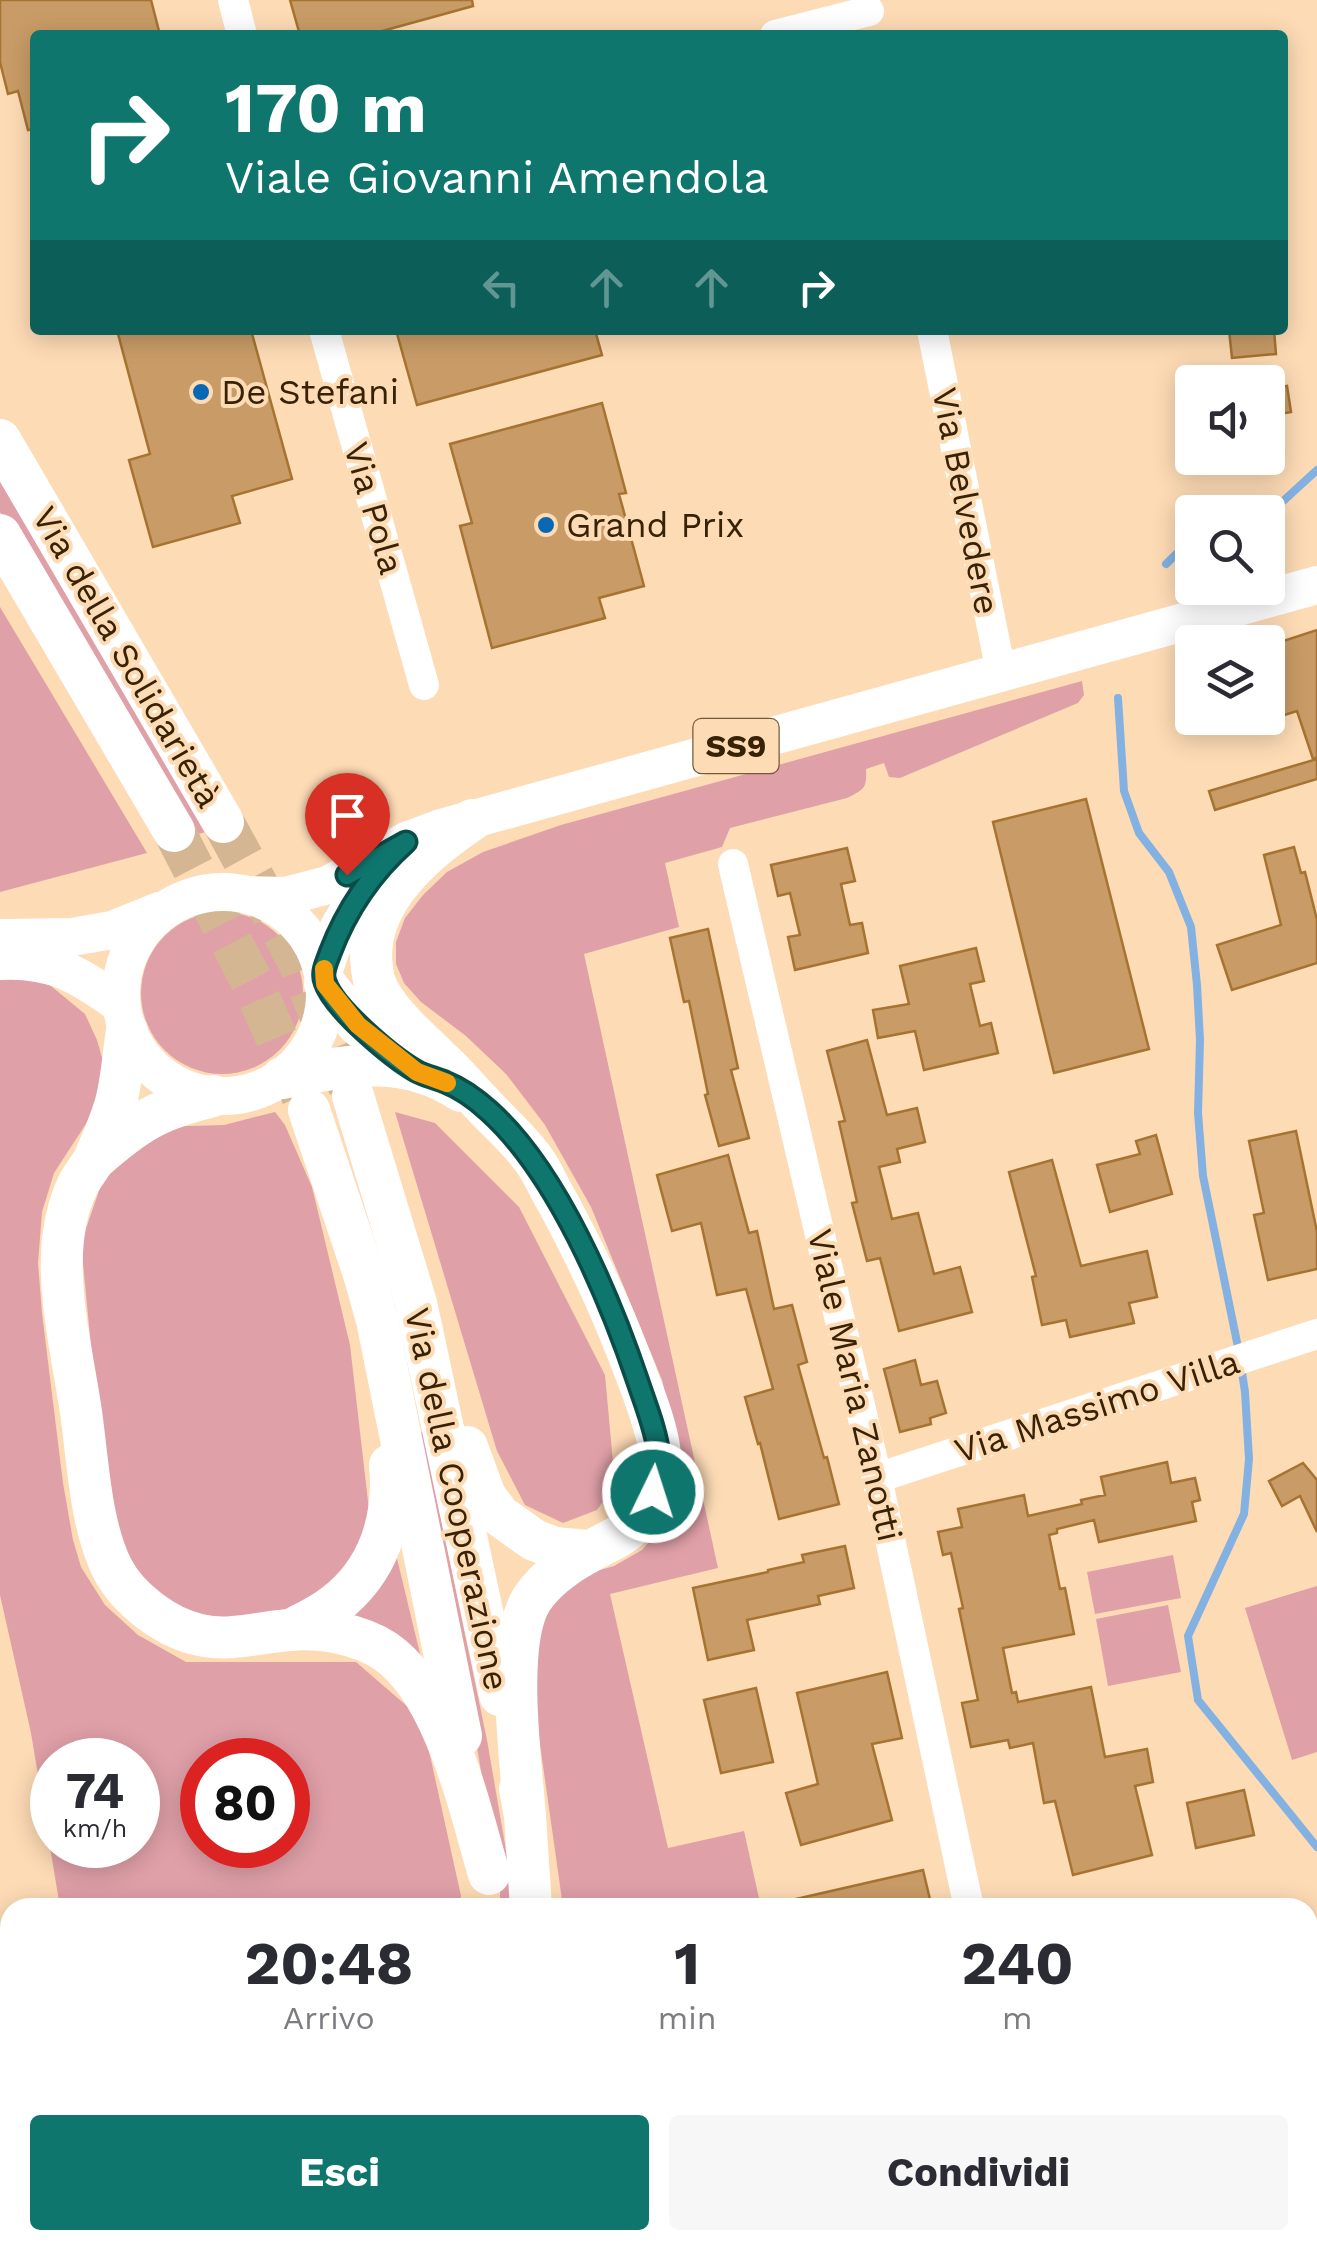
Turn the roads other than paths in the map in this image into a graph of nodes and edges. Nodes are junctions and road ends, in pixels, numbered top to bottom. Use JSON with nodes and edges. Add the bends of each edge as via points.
{"nodes":[{"id":1,"x":233,"y":0,"type":"edge"},
{"id":2,"x":870,"y":15,"type":"edge"},
{"id":3,"x":241,"y":30,"type":"edge"},
{"id":4,"x":799,"y":30,"type":"edge"},
{"id":5,"x":325,"y":335,"type":"edge"},
{"id":6,"x":933,"y":335,"type":"edge"},
{"id":7,"x":5,"y":446,"type":"edge"},
{"id":8,"x":0,"y":535,"type":"edge"},
{"id":9,"x":1317,"y":585,"type":"edge"},
{"id":10,"x":1000,"y":672,"type":"junction"},
{"id":11,"x":424,"y":685,"type":"dead end"},
{"id":12,"x":472,"y":820,"type":"junction"},
{"id":13,"x":223,"y":822,"type":"tunnel mouth"},
{"id":14,"x":174,"y":830,"type":"tunnel mouth"},
{"id":15,"x":406,"y":842,"type":"junction"},
{"id":16,"x":734,"y":864,"type":"dead end"},
{"id":17,"x":250,"y":895,"type":"junction"},
{"id":18,"x":171,"y":906,"type":"junction"},
{"id":19,"x":0,"y":938,"type":"edge"},
{"id":20,"x":0,"y":961,"type":"edge"},
{"id":21,"x":324,"y":978,"type":"junction"},
{"id":22,"x":124,"y":1018,"type":"junction"},
{"id":23,"x":417,"y":1072,"type":"junction"},
{"id":24,"x":282,"y":1078,"type":"junction"},
{"id":25,"x":213,"y":1096,"type":"junction"},
{"id":26,"x":353,"y":1096,"type":"tunnel mouth"},
{"id":27,"x":486,"y":1108,"type":"junction"},
{"id":28,"x":309,"y":1110,"type":"tunnel mouth"},
{"id":29,"x":95,"y":1159,"type":"junction"},
{"id":30,"x":416,"y":1303,"type":"junction"},
{"id":31,"x":377,"y":1320,"type":"junction"},
{"id":32,"x":1317,"y":1334,"type":"edge"},
{"id":33,"x":877,"y":1478,"type":"junction"},
{"id":34,"x":588,"y":1551,"type":"junction"},
{"id":35,"x":293,"y":1629,"type":"junction"},
{"id":36,"x":526,"y":1822,"type":"junction"},
{"id":37,"x":490,"y":1891,"type":"edge"},
{"id":38,"x":530,"y":1898,"type":"edge"},
{"id":39,"x":540,"y":1898,"type":"edge"},
{"id":40,"x":967,"y":1898,"type":"edge"}],
"edges":[{"from":1,"to":3,"type":"street"},
{"from":2,"to":4,"type":"street"},
{"from":5,"to":11,"type":"street","name":"Via Pola"},
{"from":6,"to":10,"type":"street","name":"Via Belvedere"},
{"from":7,"to":13,"type":"highway","name":"Via della Solidarietà"},
{"from":8,"to":14,"type":"highway","name":"Via della Solidarietà"},
{"from":9,"to":10,"type":"main road","number":"SS9"},
{"from":10,"to":12,"type":"main road","number":"SS9"},
{"from":12,"to":15,"type":"main road","number":"SS9"},
{"from":12,"to":27,"type":"highway","via":[[387,901],[370,950],[374,983],[394,1012]]},
{"from":15,"to":17,"type":"main road","number":"SS9","via":[[328,885],[286,896]]},
{"from":15,"to":21,"type":"main road","number":"SS9","via":[[361,890],[339,927]]},
{"from":16,"to":33,"type":"street","name":"Viale Maria Zanotti"},
{"from":17,"to":18,"type":"main road","number":"SS9","via":[[196,895]]},
{"from":17,"to":21,"type":"main road","number":"SS9","via":[[304,932]]},
{"from":18,"to":19,"type":"main road","number":"SS9","via":[[112,930]]},
{"from":18,"to":22,"type":"main road","number":"SS9","via":[[131,948],[121,986]]},
{"from":20,"to":22,"type":"main road","number":"SS9","via":[[68,970]]},
{"from":21,"to":23,"type":"highway","via":[[358,1025]]},
{"from":21,"to":24,"type":"main road","number":"SS9","via":[[316,1037]]},
{"from":22,"to":25,"type":"main road","number":"SS9","via":[[137,1051],[161,1076]]},
{"from":22,"to":29,"type":"highway","via":[[116,1104]]},
{"from":23,"to":24,"type":"highway","via":[[360,1064]]},
{"from":23,"to":27,"type":"highway"},
{"from":24,"to":25,"type":"main road","number":"SS9","via":[[249,1094]]},
{"from":25,"to":29,"type":"highway","via":[[158,1112]]},
{"from":26,"to":30,"type":"highway","name":"Via della Cooperazione"},
{"from":27,"to":34,"type":"highway","via":[[536,1162],[586,1255],[655,1432],[660,1460],[638,1521]]},
{"from":28,"to":31,"type":"highway","name":"Via della Cooperazione"},
{"from":29,"to":35,"type":"highway","via":[[68,1212],[61,1261],[99,1531],[112,1568],[143,1604],[180,1630],[235,1638]]},
{"from":30,"to":34,"type":"highway","via":[[485,1496],[498,1515],[534,1540]]},
{"from":30,"to":36,"type":"highway","name":"Via della Cooperazione"},
{"from":31,"to":35,"type":"highway","via":[[392,1480],[388,1520],[378,1555],[355,1588]]},
{"from":31,"to":37,"type":"highway","name":"Via della Cooperazione"},
{"from":32,"to":33,"type":"street","name":"Via Massimo Villa"},
{"from":33,"to":40,"type":"street","name":"Viale Maria Zanotti"},
{"from":34,"to":36,"type":"highway","via":[[533,1598],[522,1622],[518,1724]]},
{"from":35,"to":37,"type":"highway","via":[[348,1635],[406,1668],[429,1702],[454,1762]]},
{"from":36,"to":38,"type":"highway","name":"Via della Cooperazione"},
{"from":36,"to":39,"type":"highway"}]}
